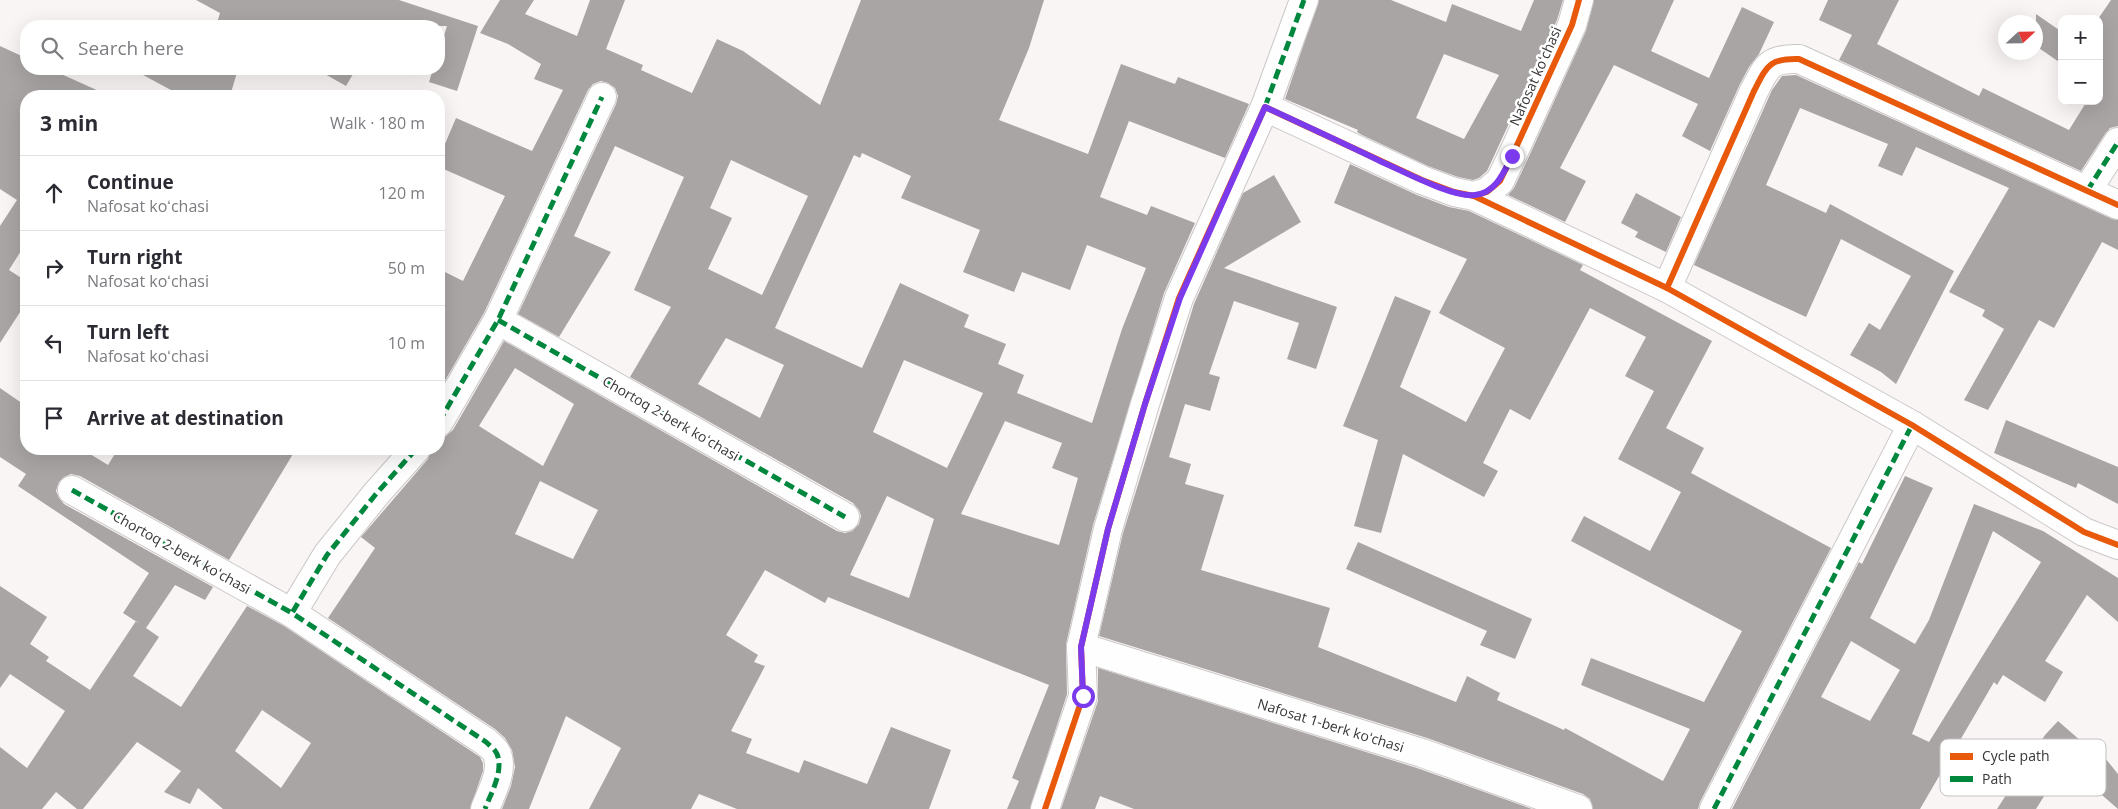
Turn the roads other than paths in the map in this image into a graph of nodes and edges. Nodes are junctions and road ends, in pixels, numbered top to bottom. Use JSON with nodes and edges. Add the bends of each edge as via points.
{"nodes":[{"id":1,"x":1304,"y":0,"type":"edge"},
{"id":2,"x":1579,"y":0,"type":"edge"},
{"id":3,"x":602,"y":97,"type":"dead end"},
{"id":4,"x":1265,"y":107,"type":"junction"},
{"id":5,"x":2118,"y":142,"type":"edge"},
{"id":6,"x":2087,"y":191,"type":"junction"},
{"id":7,"x":1474,"y":196,"type":"junction"},
{"id":8,"x":2118,"y":205,"type":"edge"},
{"id":9,"x":1667,"y":288,"type":"junction"},
{"id":10,"x":498,"y":320,"type":"junction"},
{"id":11,"x":445,"y":412,"type":"edge"},
{"id":12,"x":1912,"y":425,"type":"junction"},
{"id":13,"x":411,"y":455,"type":"edge"},
{"id":14,"x":72,"y":490,"type":"dead end"},
{"id":15,"x":845,"y":516,"type":"dead end"},
{"id":16,"x":2118,"y":545,"type":"edge"},
{"id":17,"x":292,"y":614,"type":"junction"},
{"id":18,"x":1081,"y":647,"type":"junction"},
{"id":19,"x":485,"y":809,"type":"edge"},
{"id":20,"x":1045,"y":809,"type":"edge"},
{"id":21,"x":1578,"y":809,"type":"edge"},
{"id":22,"x":1714,"y":809,"type":"edge"}],
"edges":[{"from":1,"to":4,"type":"street"},
{"from":2,"to":7,"type":"street","name":"Nafosat koʻchasi","via":[[1572,25],[1543,92],[1500,180],[1487,192]]},
{"from":3,"to":10,"type":"street"},
{"from":4,"to":7,"type":"street","via":[[1422,180]]},
{"from":4,"to":18,"type":"street","via":[[1180,298],[1108,529]]},
{"from":5,"to":6,"type":"street"},
{"from":6,"to":8,"type":"street"},
{"from":6,"to":9,"type":"street","via":[[1799,59],[1780,58],[1766,68],[1754,91]]},
{"from":7,"to":9,"type":"street"},
{"from":9,"to":12,"type":"street"},
{"from":10,"to":11,"type":"street"},
{"from":10,"to":15,"type":"street","name":"Chortoq 2-berk koʻchasi"},
{"from":12,"to":16,"type":"street","via":[[2084,532]]},
{"from":12,"to":22,"type":"street"},
{"from":13,"to":17,"type":"street","via":[[327,555]]},
{"from":14,"to":17,"type":"street","name":"Chortoq 2-berk koʻchasi"},
{"from":17,"to":19,"type":"street","name":"Chortoq 2-berk koʻchasi","via":[[497,752],[497,776]]},
{"from":18,"to":20,"type":"street","via":[[1083,696]]},
{"from":18,"to":21,"type":"street","name":"Nafosat 1-berk koʻchasi","via":[[1422,753]]}]}
